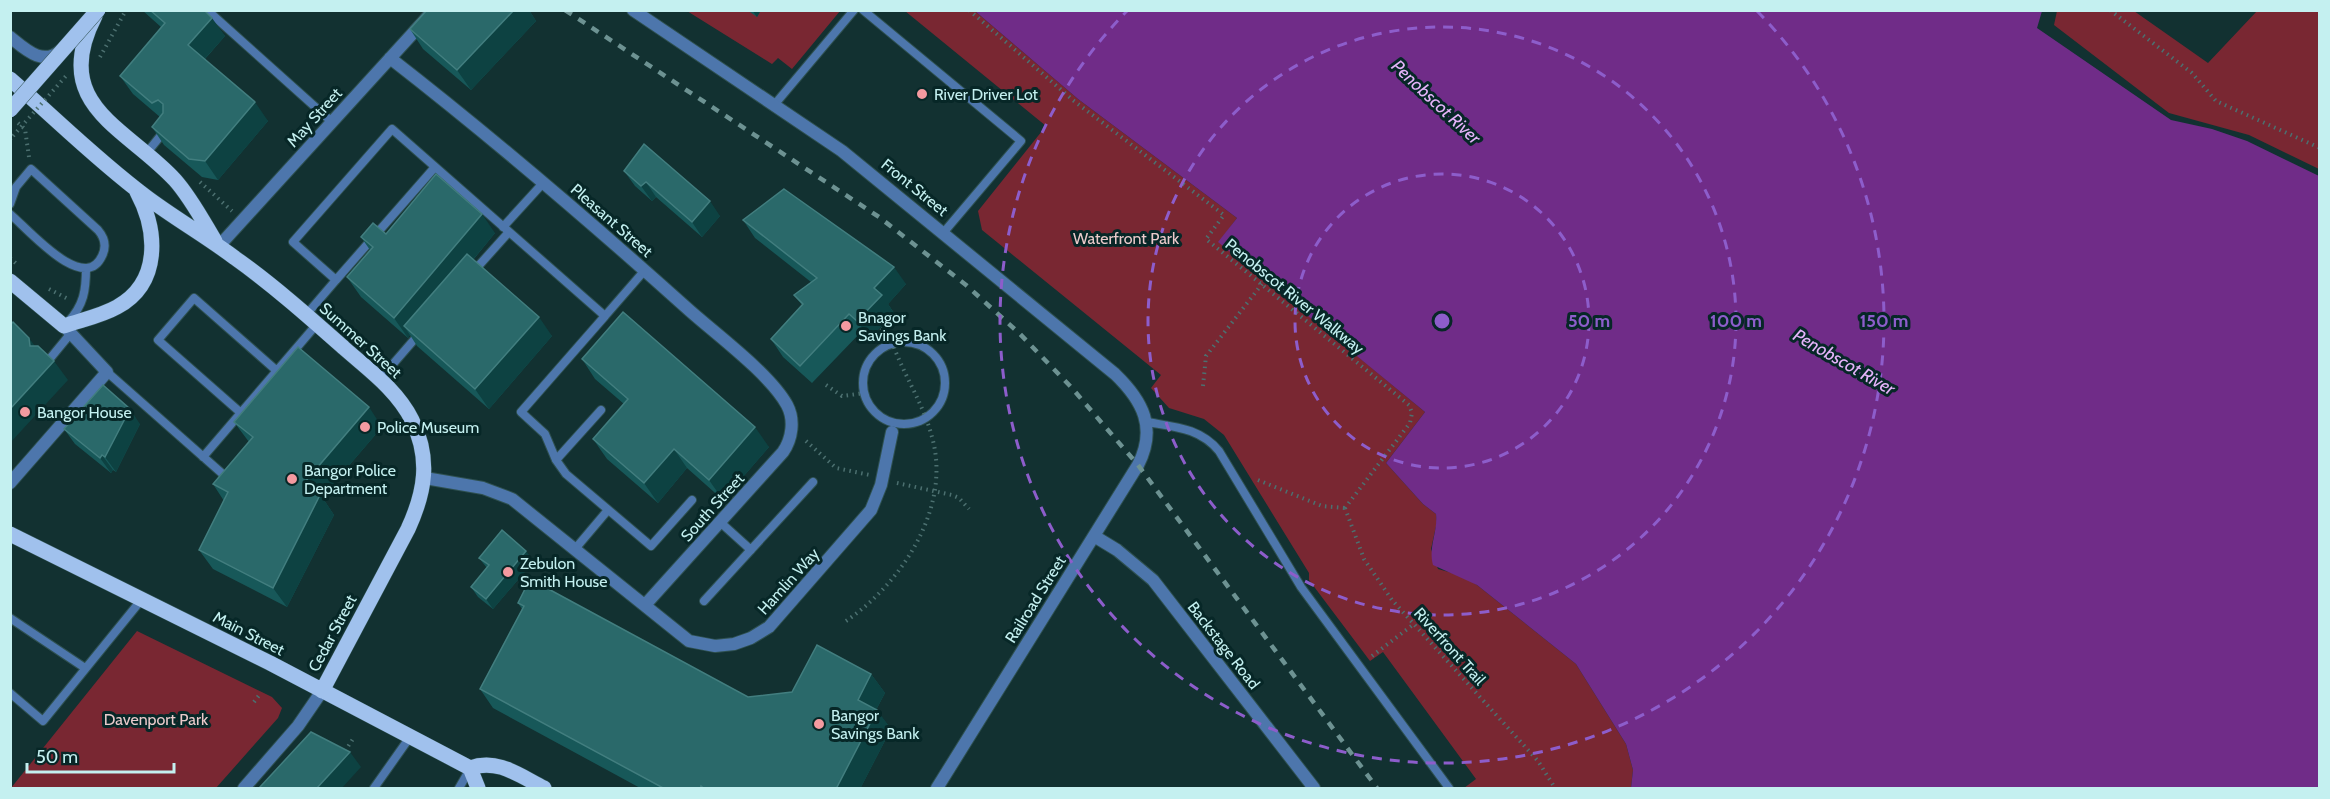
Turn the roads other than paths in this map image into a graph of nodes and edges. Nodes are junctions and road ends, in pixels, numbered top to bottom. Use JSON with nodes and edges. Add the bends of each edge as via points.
{"nodes":[{"id":1,"x":97,"y":10,"type":"edge"},
{"id":2,"x":207,"y":10,"type":"edge"},
{"id":3,"x":434,"y":10,"type":"edge"},
{"id":4,"x":633,"y":10,"type":"edge"},
{"id":5,"x":855,"y":10,"type":"edge"},
{"id":6,"x":863,"y":10,"type":"edge"},
{"id":7,"x":10,"y":36,"type":"edge"},
{"id":8,"x":390,"y":58,"type":"junction"},
{"id":9,"x":10,"y":79,"type":"edge"},
{"id":10,"x":775,"y":104,"type":"junction"},
{"id":11,"x":10,"y":110,"type":"edge"},
{"id":12,"x":332,"y":122,"type":"junction"},
{"id":13,"x":170,"y":125,"type":"edge"},
{"id":14,"x":141,"y":151,"type":"junction"},
{"id":15,"x":435,"y":167,"type":"junction"},
{"id":16,"x":544,"y":182,"type":"junction"},
{"id":17,"x":135,"y":189,"type":"junction"},
{"id":18,"x":10,"y":204,"type":"edge"},
{"id":19,"x":10,"y":214,"type":"edge"},
{"id":20,"x":506,"y":229,"type":"junction"},
{"id":21,"x":944,"y":232,"type":"junction"},
{"id":22,"x":219,"y":246,"type":"junction"},
{"id":23,"x":86,"y":268,"type":"junction"},
{"id":24,"x":645,"y":270,"type":"junction"},
{"id":25,"x":336,"y":280,"type":"junction"},
{"id":26,"x":10,"y":281,"type":"edge"},
{"id":27,"x":463,"y":284,"type":"edge"},
{"id":28,"x":605,"y":316,"type":"junction"},
{"id":29,"x":312,"y":320,"type":"junction"},
{"id":30,"x":426,"y":327,"type":"edge"},
{"id":31,"x":67,"y":330,"type":"junction"},
{"id":32,"x":48,"y":362,"type":"edge"},
{"id":33,"x":277,"y":371,"type":"junction"},
{"id":34,"x":107,"y":372,"type":"junction"},
{"id":35,"x":380,"y":379,"type":"junction"},
{"id":36,"x":601,"y":410,"type":"dead end"},
{"id":37,"x":241,"y":413,"type":"junction"},
{"id":38,"x":1148,"y":422,"type":"junction"},
{"id":39,"x":792,"y":424,"type":"joint"},
{"id":40,"x":893,"y":427,"type":"junction"},
{"id":41,"x":203,"y":457,"type":"junction"},
{"id":42,"x":556,"y":460,"type":"junction"},
{"id":43,"x":225,"y":476,"type":"edge"},
{"id":44,"x":425,"y":478,"type":"junction"},
{"id":45,"x":813,"y":482,"type":"dead end"},
{"id":46,"x":10,"y":483,"type":"edge"},
{"id":47,"x":692,"y":500,"type":"dead end"},
{"id":48,"x":608,"y":510,"type":"junction"},
{"id":49,"x":720,"y":522,"type":"junction"},
{"id":50,"x":10,"y":534,"type":"edge"},
{"id":51,"x":1094,"y":536,"type":"junction"},
{"id":52,"x":575,"y":549,"type":"junction"},
{"id":53,"x":752,"y":550,"type":"junction"},
{"id":54,"x":142,"y":599,"type":"junction"},
{"id":55,"x":704,"y":602,"type":"dead end"},
{"id":56,"x":645,"y":606,"type":"junction"},
{"id":57,"x":10,"y":618,"type":"edge"},
{"id":58,"x":85,"y":668,"type":"junction"},
{"id":59,"x":322,"y":691,"type":"junction"},
{"id":60,"x":10,"y":693,"type":"edge"},
{"id":61,"x":410,"y":737,"type":"junction"},
{"id":62,"x":470,"y":768,"type":"junction"},
{"id":63,"x":244,"y":789,"type":"edge"},
{"id":64,"x":374,"y":789,"type":"edge"},
{"id":65,"x":459,"y":789,"type":"edge"},
{"id":66,"x":478,"y":789,"type":"edge"},
{"id":67,"x":544,"y":789,"type":"edge"},
{"id":68,"x":937,"y":789,"type":"edge"},
{"id":69,"x":1314,"y":789,"type":"edge"},
{"id":70,"x":1449,"y":789,"type":"edge"}],
"edges":[{"from":1,"to":7,"type":"street","via":[[52,56],[32,54]]},
{"from":1,"to":11,"type":"main road","bridge":true},
{"from":1,"to":14,"type":"main road","via":[[84,42],[84,87],[97,112]]},
{"from":2,"to":12,"type":"lane"},
{"from":3,"to":8,"type":"street","name":"May Street"},
{"from":4,"to":10,"type":"street","name":"Front Street"},
{"from":5,"to":10,"type":"lane"},
{"from":6,"to":21,"type":"lane","via":[[1021,141]]},
{"from":8,"to":12,"type":"street","name":"May Street"},
{"from":8,"to":16,"type":"street","name":"Pleasant Street"},
{"from":9,"to":17,"type":"main road","name":"Summer Street"},
{"from":10,"to":21,"type":"street","name":"Front Street","via":[[873,174]]},
{"from":12,"to":22,"type":"street","name":"May Street"},
{"from":13,"to":14,"type":"lane"},
{"from":14,"to":22,"type":"main road","via":[[184,191]]},
{"from":15,"to":20,"type":"lane"},
{"from":15,"to":25,"type":"lane"},
{"from":15,"to":25,"type":"lane","via":[[392,129],[293,242]]},
{"from":16,"to":20,"type":"lane"},
{"from":16,"to":24,"type":"street","name":"Pleasant Street"},
{"from":17,"to":22,"type":"main road","name":"Summer Street"},
{"from":17,"to":31,"type":"main road","via":[[147,212],[152,235],[153,255],[146,279],[116,308]]},
{"from":18,"to":23,"type":"lane","via":[[16,188],[31,170],[102,235],[103,255]]},
{"from":19,"to":23,"type":"lane","via":[[63,261]]},
{"from":20,"to":27,"type":"lane"},
{"from":20,"to":28,"type":"lane"},
{"from":21,"to":38,"type":"street","name":"Front Street","via":[[1115,374],[1138,399]]},
{"from":22,"to":29,"type":"main road","name":"Summer Street"},
{"from":23,"to":31,"type":"lane","via":[[82,304]]},
{"from":24,"to":28,"type":"lane"},
{"from":24,"to":39,"type":"street","name":"Pleasant Street","via":[[760,375],[788,407]]},
{"from":25,"to":29,"type":"lane"},
{"from":26,"to":31,"type":"main road"},
{"from":28,"to":42,"type":"lane","via":[[520,412],[545,434]]},
{"from":29,"to":33,"type":"lane"},
{"from":29,"to":35,"type":"main road","name":"Summer Street"},
{"from":30,"to":35,"type":"lane"},
{"from":31,"to":32,"type":"lane"},
{"from":31,"to":34,"type":"street"},
{"from":33,"to":37,"type":"lane"},
{"from":33,"to":37,"type":"lane","via":[[194,298],[165,331],[158,340]]},
{"from":34,"to":41,"type":"lane"},
{"from":34,"to":46,"type":"street"},
{"from":35,"to":44,"type":"main road","name":"Summer Street","via":[[403,404],[413,422],[424,453]]},
{"from":36,"to":42,"type":"lane"},
{"from":37,"to":41,"type":"lane"},
{"from":38,"to":51,"type":"street","name":"Railroad Street","via":[[1142,458]]},
{"from":38,"to":70,"type":"lane","via":[[1195,432],[1219,451],[1301,587]]},
{"from":39,"to":49,"type":"street","name":"South Street","via":[[783,452]]},
{"from":40,"to":40,"type":"lane","via":[[875,412],[865,393],[864,377],[879,351],[907,342],[933,354],[945,381],[943,395],[925,418]]},
{"from":40,"to":56,"type":"street","name":"Hamlin Way","via":[[881,485],[871,510],[761,633],[724,646],[697,644],[674,632]]},
{"from":41,"to":43,"type":"lane"},
{"from":42,"to":48,"type":"lane","via":[[566,474]]},
{"from":44,"to":52,"type":"street","via":[[503,494]]},
{"from":44,"to":59,"type":"main road","name":"Cedar Street","via":[[408,529]]},
{"from":45,"to":53,"type":"lane"},
{"from":47,"to":48,"type":"lane","via":[[651,546]]},
{"from":48,"to":52,"type":"lane"},
{"from":49,"to":53,"type":"lane"},
{"from":49,"to":56,"type":"street","name":"South Street"},
{"from":50,"to":54,"type":"main road","name":"Main Street"},
{"from":51,"to":68,"type":"street","name":"Railroad Street"},
{"from":51,"to":69,"type":"street","name":"Backstage Road","via":[[1154,580]]},
{"from":52,"to":56,"type":"street"},
{"from":53,"to":55,"type":"lane"},
{"from":54,"to":58,"type":"lane"},
{"from":54,"to":59,"type":"main road","name":"Main Street"},
{"from":57,"to":58,"type":"lane"},
{"from":58,"to":60,"type":"lane","via":[[43,721]]},
{"from":59,"to":61,"type":"main road","name":"Main Street"},
{"from":59,"to":63,"type":"street","name":"Cedar Street","via":[[305,718]]},
{"from":61,"to":62,"type":"main road","name":"Main Street"},
{"from":61,"to":64,"type":"lane"},
{"from":62,"to":65,"type":"lane"},
{"from":62,"to":66,"type":"main road"},
{"from":62,"to":67,"type":"main road","via":[[500,766]]}]}
